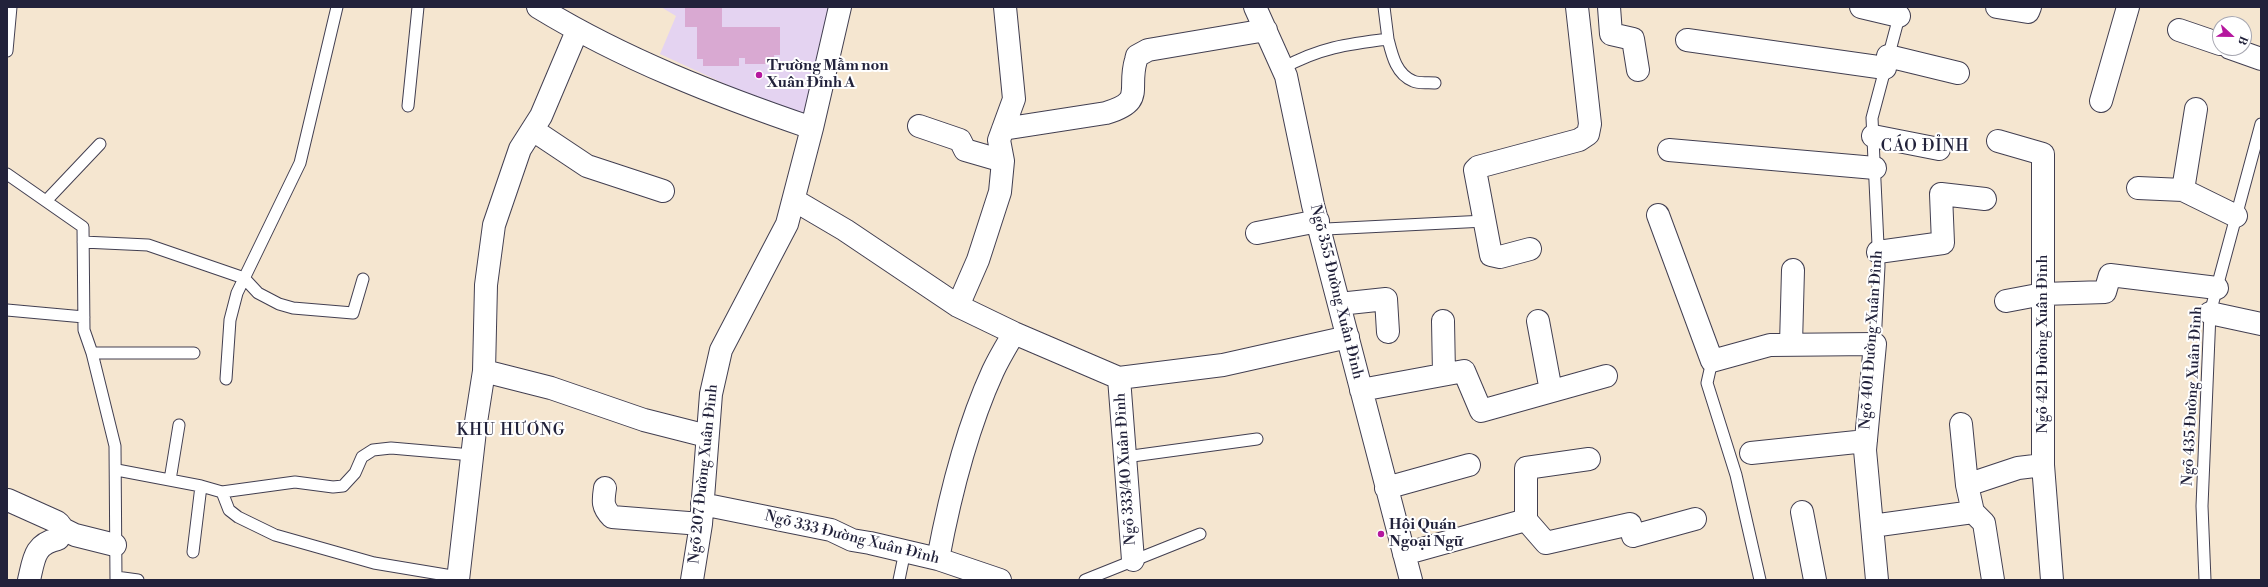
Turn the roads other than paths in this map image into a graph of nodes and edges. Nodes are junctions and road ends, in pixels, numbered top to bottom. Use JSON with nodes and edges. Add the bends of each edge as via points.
{"nodes":[{"id":1,"x":11,"y":7,"type":"edge"},
{"id":2,"x":337,"y":7,"type":"edge"},
{"id":3,"x":418,"y":7,"type":"edge"},
{"id":4,"x":538,"y":7,"type":"edge"},
{"id":5,"x":840,"y":7,"type":"edge"},
{"id":6,"x":1005,"y":7,"type":"edge"},
{"id":7,"x":1255,"y":7,"type":"edge"},
{"id":8,"x":1384,"y":7,"type":"edge"},
{"id":9,"x":1609,"y":7,"type":"edge"},
{"id":10,"x":1861,"y":7,"type":"edge"},
{"id":11,"x":1998,"y":7,"type":"edge"},
{"id":12,"x":2030,"y":7,"type":"edge"},
{"id":13,"x":2128,"y":7,"type":"edge"},
{"id":14,"x":1582,"y":8,"type":"edge"},
{"id":15,"x":1900,"y":11,"type":"edge"},
{"id":16,"x":1266,"y":30,"type":"junction"},
{"id":17,"x":2179,"y":30,"type":"dead end"},
{"id":18,"x":577,"y":31,"type":"junction"},
{"id":19,"x":1388,"y":39,"type":"junction"},
{"id":20,"x":1687,"y":40,"type":"dead end"},
{"id":21,"x":2212,"y":41,"type":"edge"},
{"id":22,"x":7,"y":51,"type":"edge"},
{"id":23,"x":1886,"y":62,"type":"junction"},
{"id":24,"x":1283,"y":68,"type":"junction"},
{"id":25,"x":1638,"y":70,"type":"dead end"},
{"id":26,"x":1958,"y":73,"type":"dead end"},
{"id":27,"x":1435,"y":83,"type":"dead end"},
{"id":28,"x":2101,"y":101,"type":"dead end"},
{"id":29,"x":408,"y":106,"type":"dead end"},
{"id":30,"x":2196,"y":110,"type":"dead end"},
{"id":31,"x":2261,"y":124,"type":"edge"},
{"id":32,"x":919,"y":126,"type":"dead end"},
{"id":33,"x":812,"y":128,"type":"junction"},
{"id":34,"x":1003,"y":129,"type":"junction"},
{"id":35,"x":533,"y":130,"type":"junction"},
{"id":36,"x":1873,"y":136,"type":"junction"},
{"id":37,"x":1998,"y":141,"type":"dead end"},
{"id":38,"x":100,"y":144,"type":"dead end"},
{"id":39,"x":1939,"y":149,"type":"dead end"},
{"id":40,"x":1669,"y":150,"type":"dead end"},
{"id":41,"x":1003,"y":161,"type":"junction"},
{"id":42,"x":1875,"y":168,"type":"junction"},
{"id":43,"x":7,"y":174,"type":"edge"},
{"id":44,"x":2138,"y":188,"type":"dead end"},
{"id":45,"x":2183,"y":190,"type":"junction"},
{"id":46,"x":663,"y":191,"type":"dead end"},
{"id":47,"x":1985,"y":199,"type":"dead end"},
{"id":48,"x":794,"y":200,"type":"junction"},
{"id":49,"x":46,"y":201,"type":"junction"},
{"id":50,"x":1658,"y":215,"type":"dead end"},
{"id":51,"x":2236,"y":216,"type":"junction"},
{"id":52,"x":1484,"y":221,"type":"junction"},
{"id":53,"x":1319,"y":224,"type":"junction"},
{"id":54,"x":1257,"y":233,"type":"dead end"},
{"id":55,"x":83,"y":242,"type":"junction"},
{"id":56,"x":1530,"y":249,"type":"dead end"},
{"id":57,"x":1878,"y":252,"type":"junction"},
{"id":58,"x":1792,"y":270,"type":"dead end"},
{"id":59,"x":244,"y":278,"type":"junction"},
{"id":60,"x":363,"y":278,"type":"dead end"},
{"id":61,"x":2217,"y":288,"type":"junction"},
{"id":62,"x":2043,"y":294,"type":"junction"},
{"id":63,"x":2006,"y":301,"type":"dead end"},
{"id":64,"x":1339,"y":304,"type":"junction"},
{"id":65,"x":958,"y":306,"type":"junction"},
{"id":66,"x":7,"y":310,"type":"edge"},
{"id":67,"x":2210,"y":314,"type":"junction"},
{"id":68,"x":84,"y":318,"type":"junction"},
{"id":69,"x":1443,"y":321,"type":"dead end"},
{"id":70,"x":1538,"y":321,"type":"dead end"},
{"id":71,"x":2261,"y":324,"type":"edge"},
{"id":72,"x":1388,"y":332,"type":"dead end"},
{"id":73,"x":1014,"y":333,"type":"junction"},
{"id":74,"x":1348,"y":337,"type":"junction"},
{"id":75,"x":1791,"y":344,"type":"junction"},
{"id":76,"x":1875,"y":344,"type":"junction"},
{"id":77,"x":92,"y":353,"type":"junction"},
{"id":78,"x":194,"y":353,"type":"dead end"},
{"id":79,"x":1712,"y":362,"type":"junction"},
{"id":80,"x":484,"y":370,"type":"junction"},
{"id":81,"x":1444,"y":374,"type":"junction"},
{"id":82,"x":1606,"y":376,"type":"dead end"},
{"id":83,"x":226,"y":378,"type":"dead end"},
{"id":84,"x":1119,"y":378,"type":"junction"},
{"id":85,"x":1361,"y":390,"type":"junction"},
{"id":86,"x":1551,"y":391,"type":"junction"},
{"id":87,"x":1961,"y":424,"type":"dead end"},
{"id":88,"x":179,"y":425,"type":"dead end"},
{"id":89,"x":707,"y":436,"type":"junction"},
{"id":90,"x":1257,"y":439,"type":"dead end"},
{"id":91,"x":1866,"y":441,"type":"junction"},
{"id":92,"x":1751,"y":453,"type":"dead end"},
{"id":93,"x":472,"y":455,"type":"junction"},
{"id":94,"x":1125,"y":457,"type":"junction"},
{"id":95,"x":1589,"y":459,"type":"dead end"},
{"id":96,"x":1469,"y":465,"type":"dead end"},
{"id":97,"x":2043,"y":465,"type":"junction"},
{"id":98,"x":117,"y":470,"type":"junction"},
{"id":99,"x":170,"y":480,"type":"junction"},
{"id":100,"x":1967,"y":485,"type":"junction"},
{"id":101,"x":201,"y":486,"type":"junction"},
{"id":102,"x":605,"y":488,"type":"dead end"},
{"id":103,"x":1386,"y":488,"type":"junction"},
{"id":104,"x":222,"y":492,"type":"junction"},
{"id":105,"x":8,"y":500,"type":"dead end"},
{"id":106,"x":1802,"y":512,"type":"dead end"},
{"id":107,"x":1973,"y":512,"type":"junction"},
{"id":108,"x":702,"y":514,"type":"junction"},
{"id":109,"x":1695,"y":519,"type":"dead end"},
{"id":110,"x":1526,"y":520,"type":"junction"},
{"id":111,"x":1872,"y":526,"type":"junction"},
{"id":112,"x":61,"y":528,"type":"junction"},
{"id":113,"x":1200,"y":534,"type":"dead end"},
{"id":114,"x":115,"y":545,"type":"junction"},
{"id":115,"x":904,"y":551,"type":"junction"},
{"id":116,"x":193,"y":552,"type":"dead end"},
{"id":117,"x":1404,"y":554,"type":"junction"},
{"id":118,"x":938,"y":559,"type":"junction"},
{"id":119,"x":1133,"y":560,"type":"junction"},
{"id":120,"x":458,"y":578,"type":"edge"},
{"id":121,"x":116,"y":579,"type":"edge"},
{"id":122,"x":29,"y":580,"type":"edge"},
{"id":123,"x":138,"y":580,"type":"edge"},
{"id":124,"x":692,"y":580,"type":"edge"},
{"id":125,"x":899,"y":580,"type":"edge"},
{"id":126,"x":1000,"y":580,"type":"edge"},
{"id":127,"x":1085,"y":580,"type":"edge"},
{"id":128,"x":1411,"y":580,"type":"edge"},
{"id":129,"x":1760,"y":580,"type":"edge"},
{"id":130,"x":1815,"y":580,"type":"edge"},
{"id":131,"x":1877,"y":580,"type":"edge"},
{"id":132,"x":1993,"y":580,"type":"edge"},
{"id":133,"x":2052,"y":580,"type":"edge"},
{"id":134,"x":2205,"y":580,"type":"edge"}],
"edges":[{"from":1,"to":22,"type":"lane"},
{"from":2,"to":59,"type":"lane","via":[[300,163]]},
{"from":3,"to":29,"type":"lane"},
{"from":4,"to":18,"type":"street"},
{"from":5,"to":33,"type":"street","name":"Ngõ 207 Đường Xuân Đỉnh"},
{"from":6,"to":34,"type":"street","via":[[1014,99]]},
{"from":7,"to":16,"type":"street","name":"Ngõ 355 Đường Xuân Đỉnh"},
{"from":8,"to":19,"type":"lane"},
{"from":9,"to":25,"type":"street","via":[[1611,34],[1633,39]]},
{"from":10,"to":15,"type":"street"},
{"from":11,"to":12,"type":"street","via":[[2028,12]]},
{"from":13,"to":28,"type":"street"},
{"from":14,"to":52,"type":"street","via":[[1590,124],[1588,134],[1579,140],[1478,167],[1475,176]]},
{"from":15,"to":23,"type":"lane","name":"Ngõ 401 Đường Xuân Đỉnh"},
{"from":16,"to":24,"type":"street","name":"Ngõ 355 Đường Xuân Đỉnh"},
{"from":16,"to":34,"type":"street","via":[[1148,50],[1137,56],[1132,97],[1122,108],[1106,113]]},
{"from":17,"to":21,"type":"street"},
{"from":18,"to":33,"type":"street","via":[[610,48],[746,105]]},
{"from":18,"to":35,"type":"street","via":[[542,116]]},
{"from":19,"to":24,"type":"lane","via":[[1322,50]]},
{"from":19,"to":27,"type":"lane","via":[[1393,60],[1400,71],[1413,81]]},
{"from":20,"to":23,"type":"street"},
{"from":23,"to":26,"type":"street"},
{"from":23,"to":36,"type":"lane","name":"Ngõ 401 Đường Xuân Đỉnh","via":[[1872,118]]},
{"from":24,"to":53,"type":"street","name":"Ngõ 355 Đường Xuân Đỉnh"},
{"from":30,"to":45,"type":"street"},
{"from":31,"to":51,"type":"lane","name":"Ngõ 435 Đường Xuân Đỉnh"},
{"from":32,"to":41,"type":"street","via":[[960,140],[965,150]]},
{"from":33,"to":48,"type":"street","name":"Ngõ 207 Đường Xuân Đỉnh"},
{"from":34,"to":41,"type":"street","via":[[999,140]]},
{"from":35,"to":46,"type":"street","via":[[587,166]]},
{"from":35,"to":80,"type":"street","via":[[520,149],[494,225],[486,285]]},
{"from":36,"to":39,"type":"street"},
{"from":36,"to":42,"type":"lane","name":"Ngõ 401 Đường Xuân Đỉnh"},
{"from":37,"to":62,"type":"street","name":"Ngõ 421 Đường Xuân Đỉnh","via":[[2043,154]]},
{"from":38,"to":49,"type":"lane"},
{"from":40,"to":42,"type":"street"},
{"from":41,"to":65,"type":"street","via":[[1000,192],[978,260]]},
{"from":42,"to":57,"type":"lane","name":"Ngõ 401 Đường Xuân Đỉnh"},
{"from":43,"to":49,"type":"lane"},
{"from":44,"to":45,"type":"street"},
{"from":45,"to":51,"type":"street"},
{"from":47,"to":57,"type":"street","via":[[1941,194],[1943,243]]},
{"from":48,"to":65,"type":"street","via":[[845,230]]},
{"from":48,"to":89,"type":"street","name":"Ngõ 207 Đường Xuân Đỉnh","via":[[787,224],[721,350],[711,394]]},
{"from":49,"to":55,"type":"lane","via":[[83,227]]},
{"from":50,"to":79,"type":"street"},
{"from":51,"to":61,"type":"lane","name":"Ngõ 435 Đường Xuân Đỉnh"},
{"from":52,"to":53,"type":"lane","via":[[1326,229]]},
{"from":52,"to":56,"type":"street","via":[[1491,254],[1500,257]]},
{"from":53,"to":54,"type":"street"},
{"from":53,"to":64,"type":"street","name":"Ngõ 355 Đường Xuân Đỉnh"},
{"from":55,"to":59,"type":"lane","via":[[148,245]]},
{"from":55,"to":68,"type":"lane"},
{"from":57,"to":76,"type":"lane","name":"Ngõ 401 Đường Xuân Đỉnh"},
{"from":58,"to":75,"type":"street"},
{"from":59,"to":60,"type":"lane","via":[[258,293],[279,304],[293,308],[353,313]]},
{"from":59,"to":83,"type":"lane","via":[[230,320]]},
{"from":61,"to":62,"type":"street","via":[[2110,275],[2105,292]]},
{"from":61,"to":67,"type":"lane","name":"Ngõ 435 Đường Xuân Đỉnh"},
{"from":62,"to":63,"type":"street"},
{"from":62,"to":97,"type":"street","name":"Ngõ 421 Đường Xuân Đỉnh"},
{"from":64,"to":72,"type":"street","via":[[1386,299]]},
{"from":64,"to":74,"type":"street","name":"Ngõ 355 Đường Xuân Đỉnh"},
{"from":65,"to":73,"type":"street"},
{"from":66,"to":68,"type":"lane"},
{"from":67,"to":71,"type":"street"},
{"from":67,"to":134,"type":"lane","name":"Ngõ 435 Đường Xuân Đỉnh","via":[[2202,506]]},
{"from":68,"to":77,"type":"lane","via":[[84,330]]},
{"from":69,"to":81,"type":"street"},
{"from":70,"to":86,"type":"street"},
{"from":73,"to":84,"type":"street"},
{"from":73,"to":118,"type":"street","via":[[993,371],[965,448],[950,499]]},
{"from":74,"to":84,"type":"street","via":[[1223,365]]},
{"from":74,"to":85,"type":"street","name":"Ngõ 355 Đường Xuân Đỉnh"},
{"from":75,"to":76,"type":"street"},
{"from":75,"to":79,"type":"street","via":[[1770,344]]},
{"from":76,"to":91,"type":"street","name":"Ngõ 401 Đường Xuân Đỉnh"},
{"from":77,"to":78,"type":"lane"},
{"from":77,"to":98,"type":"lane","via":[[115,446]]},
{"from":79,"to":129,"type":"lane","via":[[1707,383],[1736,475]]},
{"from":80,"to":89,"type":"street","via":[[551,388],[644,420]]},
{"from":80,"to":93,"type":"street"},
{"from":81,"to":85,"type":"street"},
{"from":81,"to":86,"type":"street","via":[[1464,370],[1481,411]]},
{"from":82,"to":86,"type":"street"},
{"from":84,"to":94,"type":"street","name":"Ngõ 333/40 Xuân Đỉnh"},
{"from":85,"to":103,"type":"street","name":"Ngõ 355 Đường Xuân Đỉnh"},
{"from":87,"to":100,"type":"street"},
{"from":88,"to":99,"type":"lane"},
{"from":89,"to":108,"type":"street","name":"Ngõ 207 Đường Xuân Đỉnh"},
{"from":90,"to":94,"type":"lane"},
{"from":91,"to":92,"type":"street"},
{"from":91,"to":111,"type":"street","name":"Ngõ 401 Đường Xuân Đỉnh"},
{"from":93,"to":104,"type":"lane","via":[[391,448],[373,450],[362,457],[355,473],[343,486],[295,482]]},
{"from":93,"to":120,"type":"street"},
{"from":94,"to":119,"type":"street","name":"Ngõ 333/40 Xuân Đỉnh"},
{"from":95,"to":110,"type":"street","via":[[1526,468]]},
{"from":96,"to":103,"type":"street"},
{"from":97,"to":100,"type":"street","via":[[2018,468]]},
{"from":97,"to":133,"type":"street","name":"Ngõ 421 Đường Xuân Đỉnh"},
{"from":98,"to":99,"type":"lane"},
{"from":98,"to":114,"type":"lane"},
{"from":99,"to":101,"type":"lane"},
{"from":100,"to":107,"type":"street"},
{"from":101,"to":104,"type":"lane"},
{"from":101,"to":116,"type":"lane"},
{"from":102,"to":108,"type":"street","name":"Ngõ 333 Đường Xuân Đỉnh","via":[[604,509],[612,517]]},
{"from":103,"to":117,"type":"street","name":"Ngõ 355 Đường Xuân Đỉnh"},
{"from":104,"to":120,"type":"lane","via":[[229,510],[275,535],[374,564]]},
{"from":105,"to":112,"type":"street","via":[[57,522]]},
{"from":106,"to":130,"type":"street"},
{"from":107,"to":111,"type":"street"},
{"from":107,"to":132,"type":"street","via":[[1984,523]]},
{"from":108,"to":115,"type":"street","name":"Ngõ 333 Đường Xuân Đỉnh","via":[[811,525],[839,532],[852,540]]},
{"from":108,"to":124,"type":"street","name":"Ngõ 207 Đường Xuân Đỉnh"},
{"from":109,"to":110,"type":"street","via":[[1633,536],[1630,524],[1546,543]]},
{"from":110,"to":117,"type":"street"},
{"from":111,"to":131,"type":"street","name":"Ngõ 401 Đường Xuân Đỉnh"},
{"from":112,"to":114,"type":"street","via":[[76,535]]},
{"from":112,"to":122,"type":"street","via":[[58,539],[47,541],[39,547]]},
{"from":113,"to":119,"type":"lane"},
{"from":114,"to":121,"type":"lane"},
{"from":115,"to":118,"type":"street","name":"Ngõ 333 Đường Xuân Đỉnh"},
{"from":115,"to":125,"type":"lane"},
{"from":117,"to":128,"type":"street","name":"Ngõ 355 Đường Xuân Đỉnh"},
{"from":118,"to":126,"type":"street","name":"Ngõ 333 Đường Xuân Đỉnh"},
{"from":119,"to":127,"type":"lane"},
{"from":121,"to":123,"type":"lane"}]}
